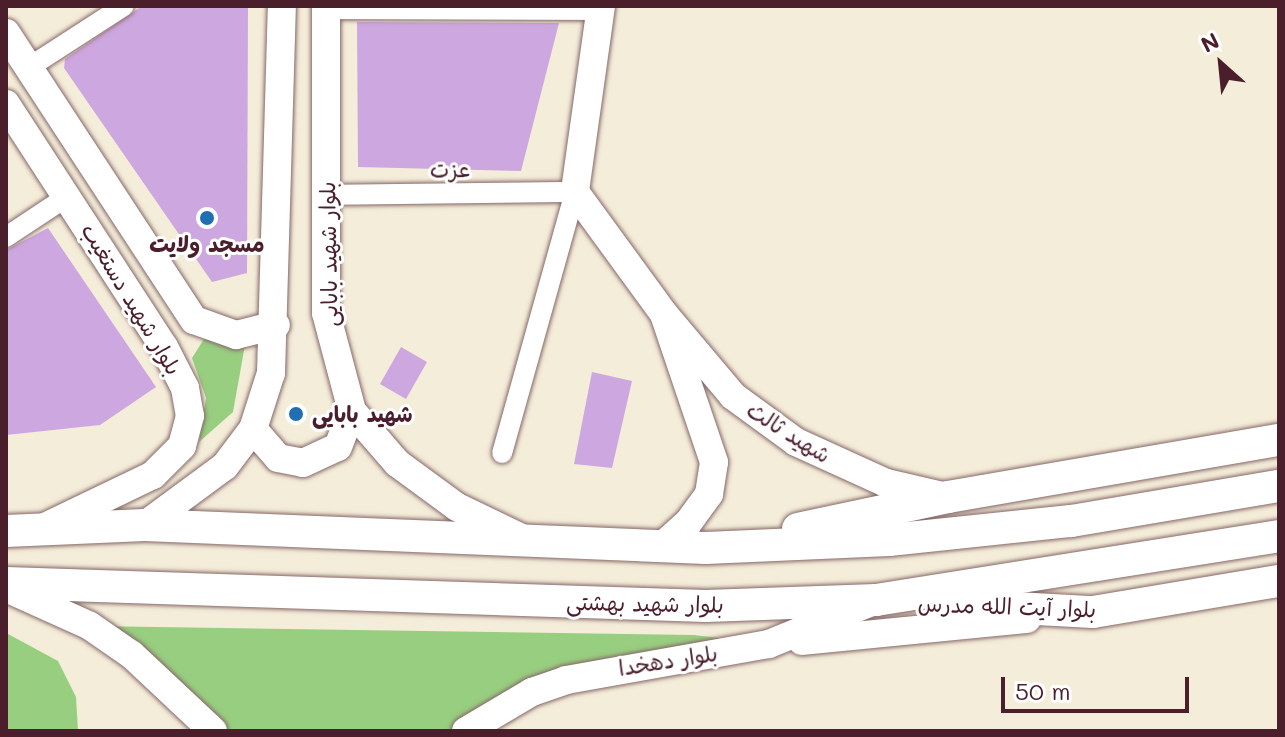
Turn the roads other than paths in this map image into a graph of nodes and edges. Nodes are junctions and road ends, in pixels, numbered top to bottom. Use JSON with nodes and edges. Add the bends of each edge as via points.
{"nodes":[{"id":1,"x":124,"y":6,"type":"edge"},
{"id":2,"x":282,"y":6,"type":"edge"},
{"id":3,"x":326,"y":8,"type":"edge"},
{"id":4,"x":601,"y":8,"type":"edge"},
{"id":5,"x":6,"y":33,"type":"edge"},
{"id":6,"x":28,"y":68,"type":"junction"},
{"id":7,"x":6,"y":104,"type":"edge"},
{"id":8,"x":575,"y":192,"type":"junction"},
{"id":9,"x":326,"y":195,"type":"junction"},
{"id":10,"x":68,"y":196,"type":"junction"},
{"id":11,"x":6,"y":237,"type":"edge"},
{"id":12,"x":664,"y":314,"type":"junction"},
{"id":13,"x":194,"y":320,"type":"junction"},
{"id":14,"x":276,"y":325,"type":"junction"},
{"id":15,"x":164,"y":347,"type":"junction"},
{"id":16,"x":352,"y":411,"type":"junction"},
{"id":17,"x":253,"y":429,"type":"junction"},
{"id":18,"x":1279,"y":440,"type":"edge"},
{"id":19,"x":502,"y":453,"type":"dead end"},
{"id":20,"x":1279,"y":486,"type":"edge"},
{"id":21,"x":948,"y":497,"type":"junction"},
{"id":22,"x":145,"y":525,"type":"junction"},
{"id":23,"x":42,"y":528,"type":"junction"},
{"id":24,"x":6,"y":529,"type":"edge"},
{"id":25,"x":1279,"y":536,"type":"edge"},
{"id":26,"x":537,"y":545,"type":"junction"},
{"id":27,"x":661,"y":547,"type":"junction"},
{"id":28,"x":706,"y":548,"type":"junction"},
{"id":29,"x":1279,"y":581,"type":"edge"},
{"id":30,"x":6,"y":586,"type":"edge"},
{"id":31,"x":876,"y":600,"type":"junction"},
{"id":32,"x":1093,"y":612,"type":"junction"},
{"id":33,"x":769,"y":644,"type":"junction"},
{"id":34,"x":213,"y":731,"type":"edge"},
{"id":35,"x":466,"y":731,"type":"edge"}],
"edges":[{"from":1,"to":6,"type":"street"},
{"from":2,"to":14,"type":"main road"},
{"from":3,"to":4,"type":"street"},
{"from":3,"to":9,"type":"main road","name":"بلوار شهید بابایی"},
{"from":4,"to":8,"type":"main road"},
{"from":5,"to":6,"type":"main road","name":"بلوار شهید دستغیب"},
{"from":6,"to":13,"type":"main road","name":"بلوار شهید دستغیب"},
{"from":7,"to":10,"type":"main road","name":"بلوار شهید دستغیب"},
{"from":8,"to":9,"type":"street","name":"عزت"},
{"from":8,"to":12,"type":"main road","name":"شهید ثالث"},
{"from":8,"to":19,"type":"street"},
{"from":9,"to":16,"type":"main road","name":"بلوار شهید بابایی","via":[[326,313]]},
{"from":10,"to":11,"type":"street"},
{"from":10,"to":15,"type":"main road","name":"بلوار شهید دستغیب"},
{"from":12,"to":21,"type":"main road","name":"شهید ثالث","via":[[733,396],[796,442],[886,483]]},
{"from":12,"to":27,"type":"main road","name":"شهید ثالث","via":[[714,462],[709,494]]},
{"from":13,"to":14,"type":"main road","name":"بلوار شهید دستغیب","via":[[236,335]]},
{"from":13,"to":15,"type":"main road","via":[[185,339]]},
{"from":14,"to":17,"type":"main road","via":[[271,373]]},
{"from":15,"to":23,"type":"main road","name":"بلوار شهید دستغیب","via":[[185,388],[190,416],[182,446],[153,475]]},
{"from":16,"to":17,"type":"main road","via":[[338,447],[316,461],[278,458]]},
{"from":16,"to":26,"type":"main road","name":"بلوار شهید بابایی","via":[[397,463],[457,507]]},
{"from":17,"to":22,"type":"main road","via":[[225,466]]},
{"from":18,"to":21,"type":"main road"},
{"from":20,"to":28,"type":"main road","via":[[1071,521],[889,540]]},
{"from":21,"to":28,"type":"main road"},
{"from":22,"to":23,"type":"main road"},
{"from":22,"to":26,"type":"main road"},
{"from":23,"to":24,"type":"main road"},
{"from":25,"to":31,"type":"main road","name":"بلوار شهید بهشتی"},
{"from":26,"to":27,"type":"main road"},
{"from":27,"to":28,"type":"main road"},
{"from":29,"to":32,"type":"main road","name":"بلوار آیت الله مدرس"},
{"from":30,"to":31,"type":"main road","name":"بلوار شهید بهشتی","via":[[706,606]]},
{"from":30,"to":34,"type":"main road","via":[[90,626],[132,655]]},
{"from":31,"to":32,"type":"main road","name":"بلوار آیت الله مدرس"},
{"from":31,"to":33,"type":"main road","name":"بلوار دهخدا"},
{"from":32,"to":33,"type":"main road"},
{"from":33,"to":35,"type":"main road","name":"بلوار دهخدا","via":[[595,672],[532,692]]}]}
